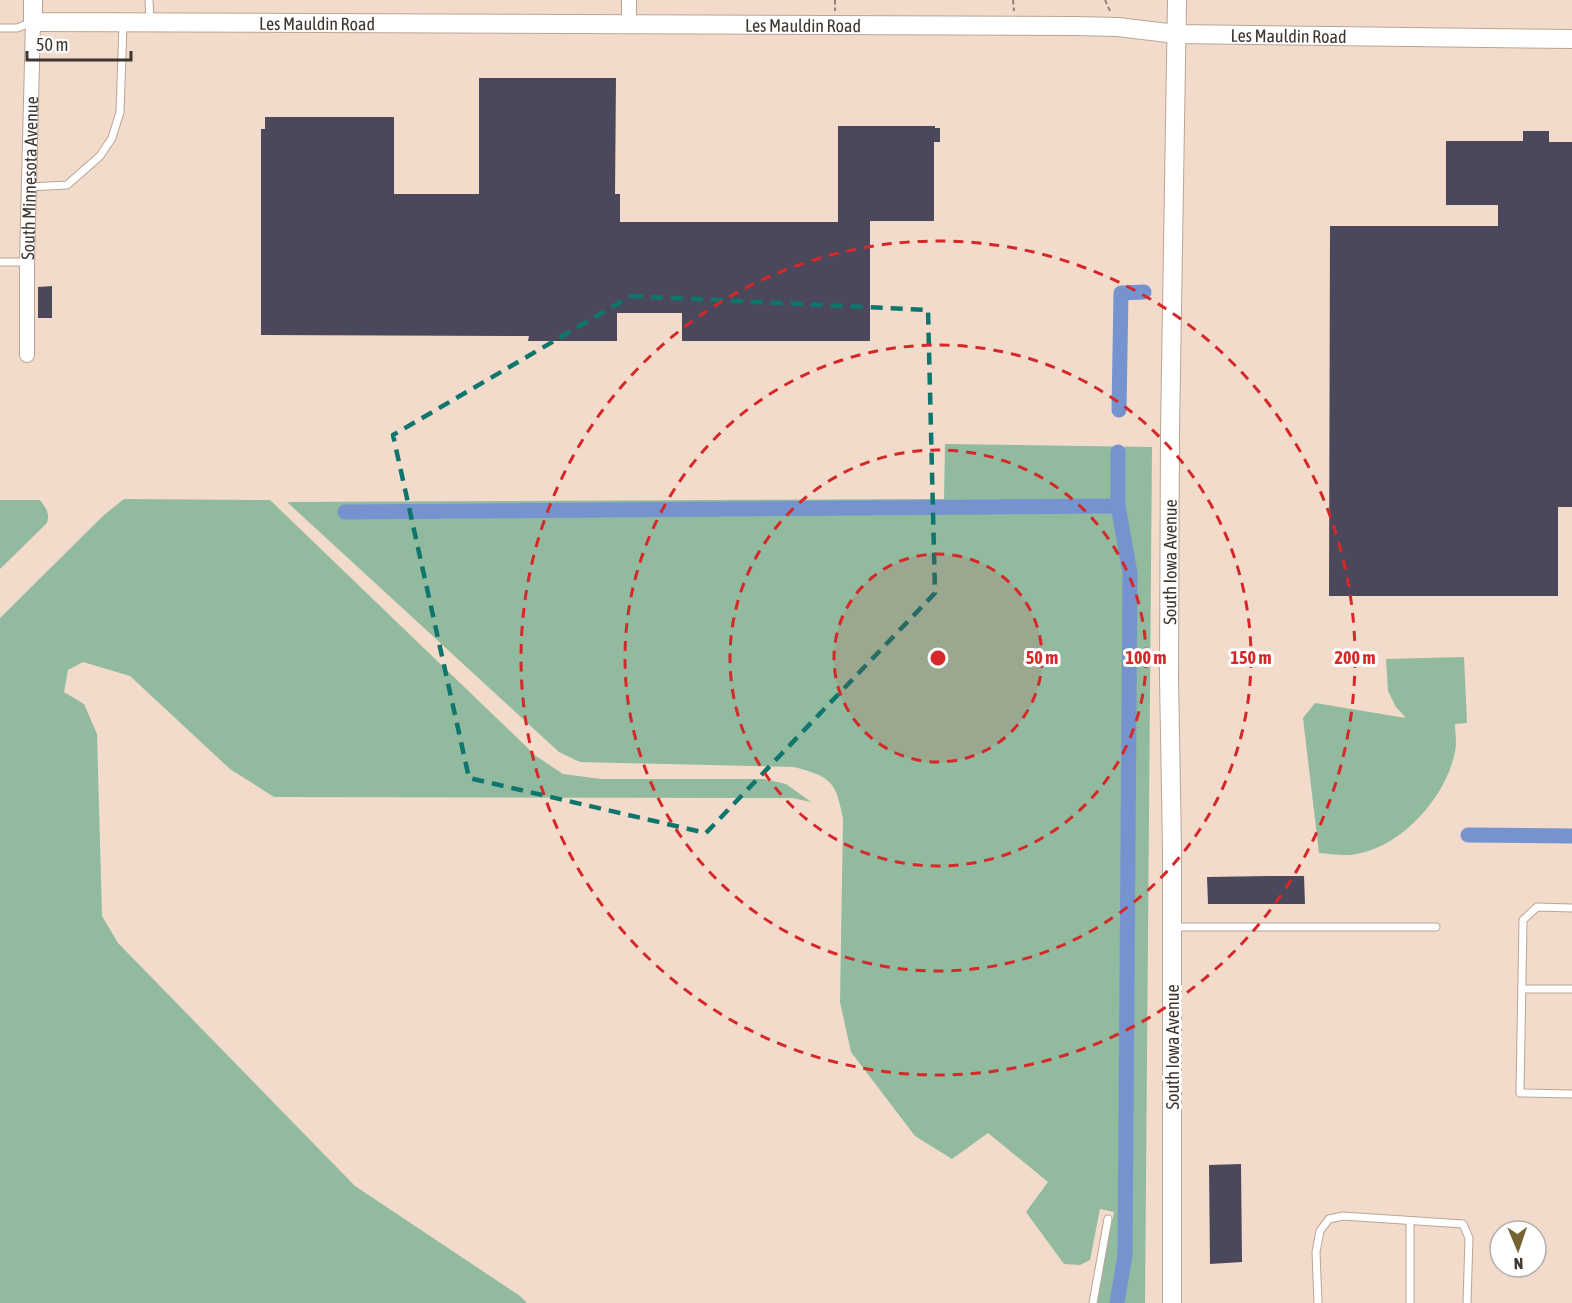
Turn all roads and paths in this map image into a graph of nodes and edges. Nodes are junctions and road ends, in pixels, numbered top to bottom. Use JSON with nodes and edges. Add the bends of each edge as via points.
{"nodes":[{"id":1,"x":33,"y":0,"type":"edge"},
{"id":2,"x":149,"y":0,"type":"edge"},
{"id":3,"x":629,"y":0,"type":"edge"},
{"id":4,"x":1177,"y":0,"type":"edge"},
{"id":5,"x":33,"y":22,"type":"junction"},
{"id":6,"x":123,"y":22,"type":"junction"},
{"id":7,"x":150,"y":22,"type":"junction"},
{"id":8,"x":629,"y":25,"type":"junction"},
{"id":9,"x":0,"y":28,"type":"edge"},
{"id":10,"x":1176,"y":34,"type":"junction"},
{"id":11,"x":1572,"y":39,"type":"edge"},
{"id":12,"x":29,"y":187,"type":"junction"},
{"id":13,"x":0,"y":262,"type":"edge"},
{"id":14,"x":27,"y":262,"type":"junction"},
{"id":15,"x":27,"y":355,"type":"dead end"},
{"id":16,"x":1572,"y":908,"type":"edge"},
{"id":17,"x":1172,"y":927,"type":"junction"},
{"id":18,"x":1436,"y":927,"type":"dead end"},
{"id":19,"x":1522,"y":989,"type":"junction"},
{"id":20,"x":1572,"y":989,"type":"edge"},
{"id":21,"x":1572,"y":1094,"type":"edge"},
{"id":22,"x":1108,"y":1219,"type":"dead end"},
{"id":23,"x":1410,"y":1221,"type":"junction"},
{"id":24,"x":1093,"y":1303,"type":"edge"},
{"id":25,"x":1172,"y":1303,"type":"edge"},
{"id":26,"x":1318,"y":1303,"type":"edge"},
{"id":27,"x":1410,"y":1303,"type":"edge"},
{"id":28,"x":1467,"y":1303,"type":"edge"}],
"edges":[{"from":1,"to":5,"type":"street","name":"South Minnesota Avenue"},
{"from":2,"to":7,"type":"lane"},
{"from":3,"to":8,"type":"street"},
{"from":4,"to":10,"type":"street","name":"South Iowa Avenue"},
{"from":5,"to":6,"type":"street","name":"Les Mauldin Road"},
{"from":5,"to":9,"type":"lane","via":[[17,28]]},
{"from":5,"to":12,"type":"street","name":"South Minnesota Avenue"},
{"from":6,"to":7,"type":"street","name":"Les Mauldin Road"},
{"from":6,"to":12,"type":"lane","via":[[120,112],[112,138],[100,156],[68,185]]},
{"from":7,"to":8,"type":"street","name":"Les Mauldin Road"},
{"from":8,"to":10,"type":"street","name":"Les Mauldin Road","via":[[1075,26]]},
{"from":10,"to":11,"type":"street","name":"Les Mauldin Road"},
{"from":10,"to":17,"type":"street","name":"South Iowa Avenue","via":[[1170,432]]},
{"from":12,"to":14,"type":"street","name":"South Minnesota Avenue"},
{"from":13,"to":14,"type":"lane"},
{"from":14,"to":15,"type":"street","name":"South Minnesota Avenue"},
{"from":16,"to":19,"type":"lane","via":[[1537,907],[1523,920]]},
{"from":17,"to":18,"type":"lane"},
{"from":17,"to":25,"type":"street","name":"South Iowa Avenue"},
{"from":19,"to":20,"type":"lane"},
{"from":19,"to":21,"type":"lane","via":[[1520,1093]]},
{"from":22,"to":24,"type":"lane"},
{"from":23,"to":26,"type":"lane","via":[[1343,1216],[1329,1219],[1320,1231],[1316,1252]]},
{"from":23,"to":27,"type":"lane"},
{"from":23,"to":28,"type":"lane","via":[[1463,1224],[1469,1238]]}]}
